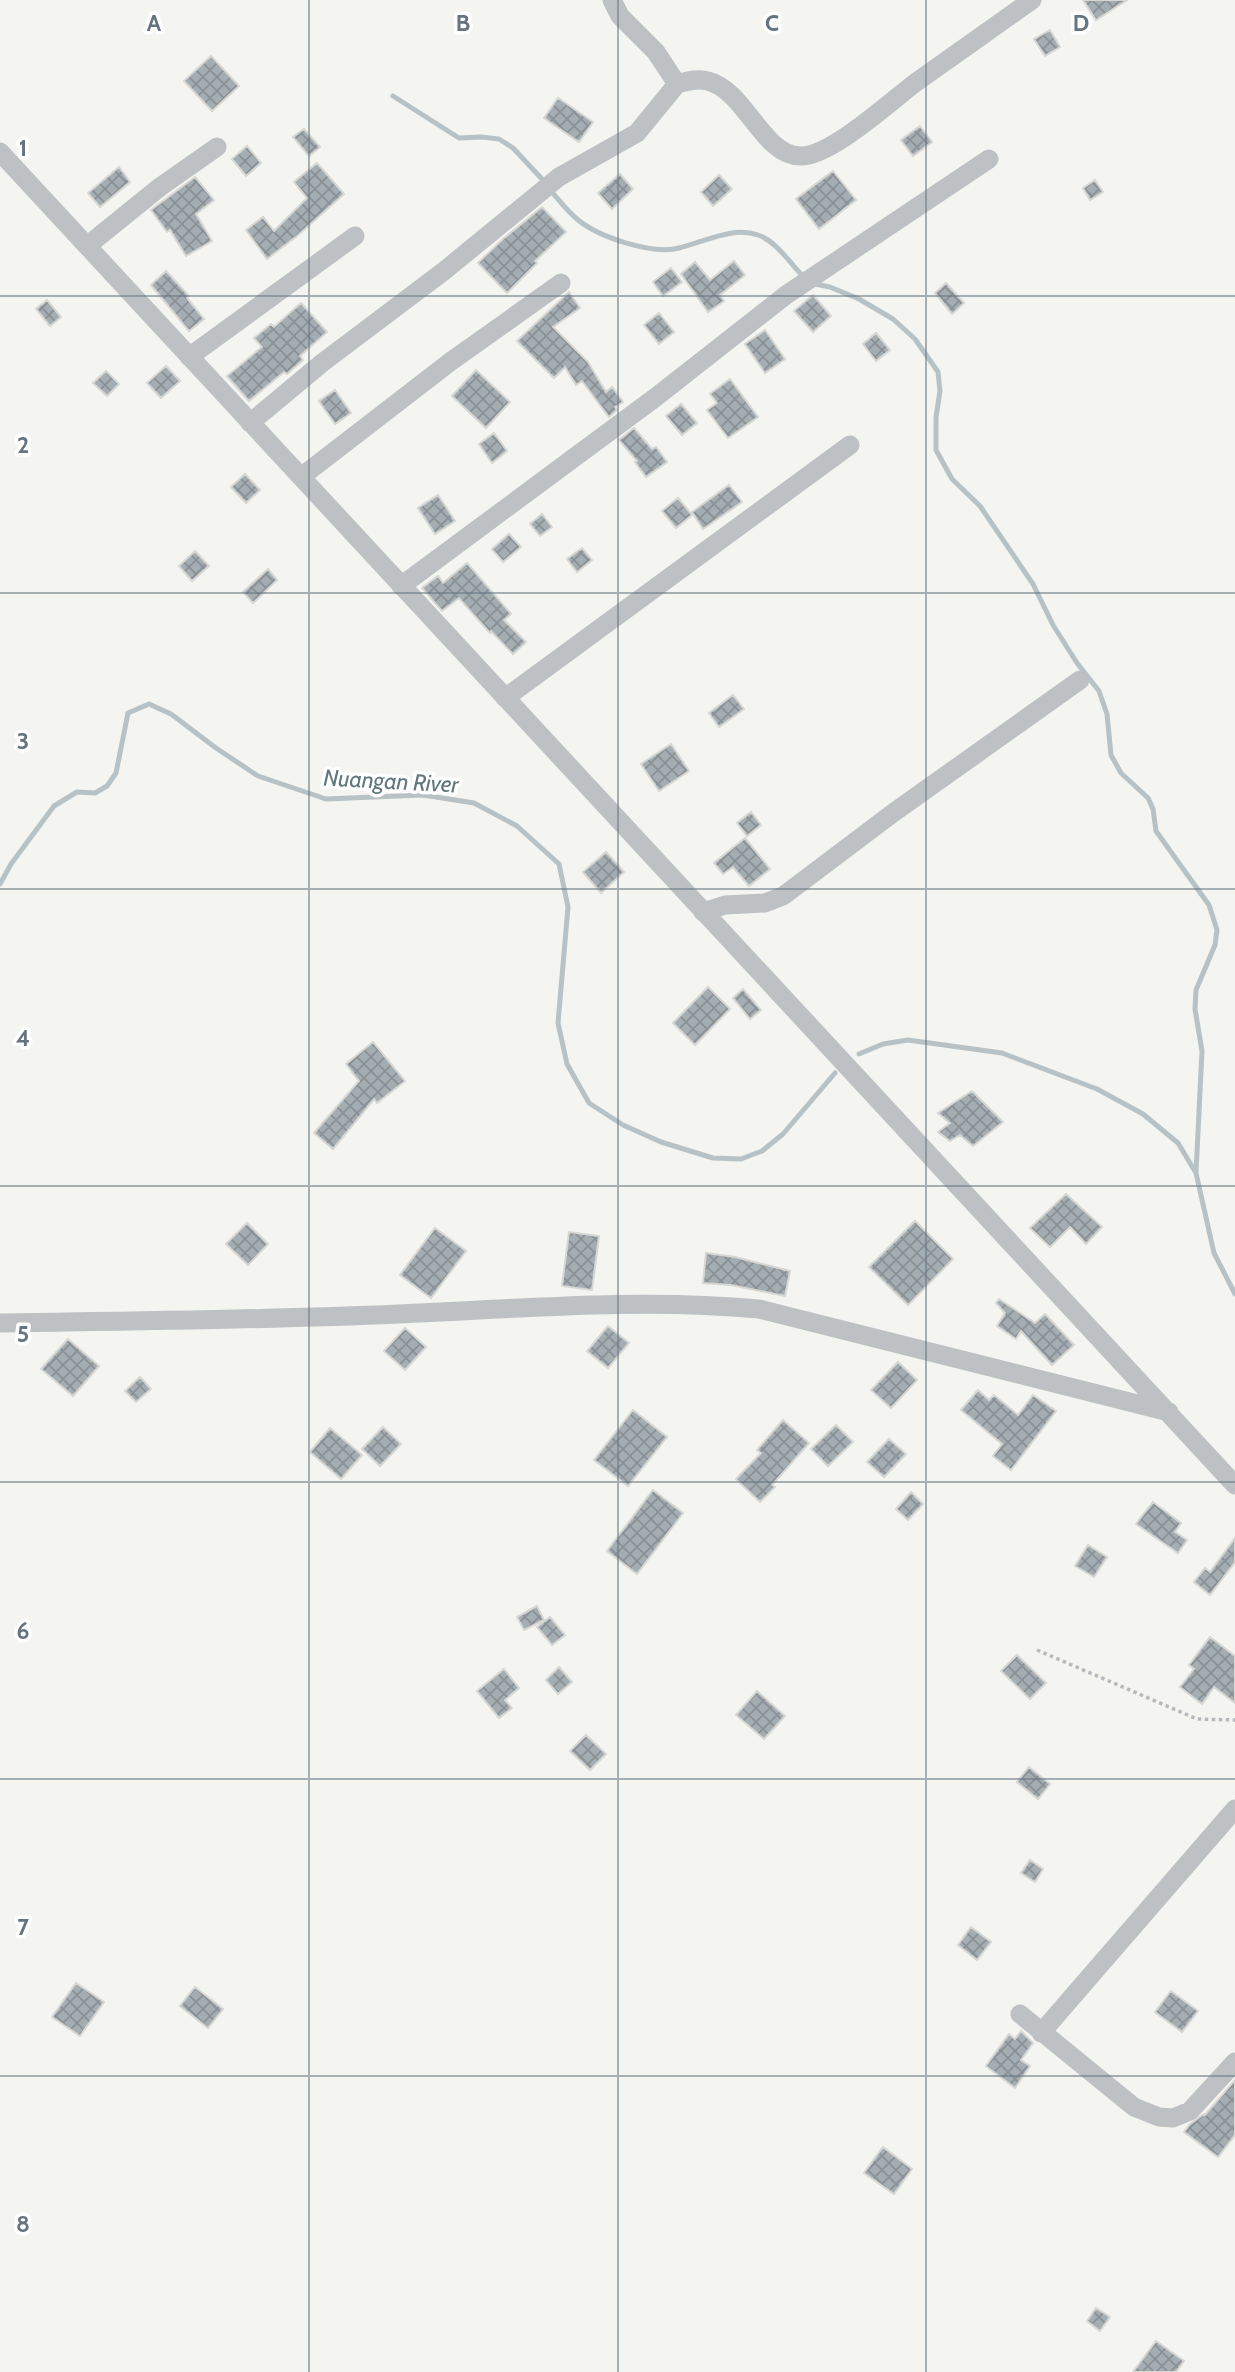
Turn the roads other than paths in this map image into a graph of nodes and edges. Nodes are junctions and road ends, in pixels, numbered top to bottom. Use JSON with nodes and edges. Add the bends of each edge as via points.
{"nodes":[{"id":1,"x":612,"y":0,"type":"edge"},
{"id":2,"x":1032,"y":0,"type":"edge"},
{"id":3,"x":677,"y":84,"type":"junction"},
{"id":4,"x":217,"y":147,"type":"dead end"},
{"id":5,"x":0,"y":152,"type":"edge"},
{"id":6,"x":989,"y":159,"type":"dead end"},
{"id":7,"x":355,"y":236,"type":"dead end"},
{"id":8,"x":88,"y":246,"type":"junction"},
{"id":9,"x":561,"y":284,"type":"dead end"},
{"id":10,"x":189,"y":357,"type":"junction"},
{"id":11,"x":250,"y":423,"type":"junction"},
{"id":12,"x":850,"y":445,"type":"dead end"},
{"id":13,"x":301,"y":477,"type":"junction"},
{"id":14,"x":401,"y":586,"type":"junction"},
{"id":15,"x":1080,"y":680,"type":"dead end"},
{"id":16,"x":505,"y":698,"type":"junction"},
{"id":17,"x":703,"y":912,"type":"junction"},
{"id":18,"x":0,"y":1323,"type":"edge"},
{"id":19,"x":1170,"y":1413,"type":"junction"},
{"id":20,"x":1235,"y":1485,"type":"edge"},
{"id":21,"x":1235,"y":1808,"type":"edge"},
{"id":22,"x":1020,"y":2014,"type":"dead end"},
{"id":23,"x":1041,"y":2033,"type":"junction"},
{"id":24,"x":1235,"y":2062,"type":"edge"}],
"edges":[{"from":1,"to":3,"type":"street"},
{"from":2,"to":3,"type":"street","via":[[815,154],[797,157],[786,153],[736,98],[718,85],[707,80]]},
{"from":3,"to":11,"type":"street","via":[[637,133],[559,177]]},
{"from":4,"to":8,"type":"street"},
{"from":5,"to":8,"type":"street"},
{"from":6,"to":14,"type":"street","via":[[786,295]]},
{"from":7,"to":10,"type":"street"},
{"from":8,"to":10,"type":"street"},
{"from":9,"to":13,"type":"street","via":[[450,362]]},
{"from":10,"to":11,"type":"street"},
{"from":11,"to":13,"type":"street"},
{"from":12,"to":16,"type":"street"},
{"from":13,"to":14,"type":"street"},
{"from":14,"to":16,"type":"street"},
{"from":15,"to":17,"type":"street","via":[[783,896]]},
{"from":16,"to":17,"type":"street"},
{"from":17,"to":19,"type":"street"},
{"from":18,"to":19,"type":"street","via":[[714,1305],[759,1309]]},
{"from":19,"to":20,"type":"street"},
{"from":21,"to":23,"type":"street"},
{"from":22,"to":23,"type":"street"},
{"from":23,"to":24,"type":"street","via":[[1134,2107],[1159,2117],[1173,2118],[1190,2111]]}]}
